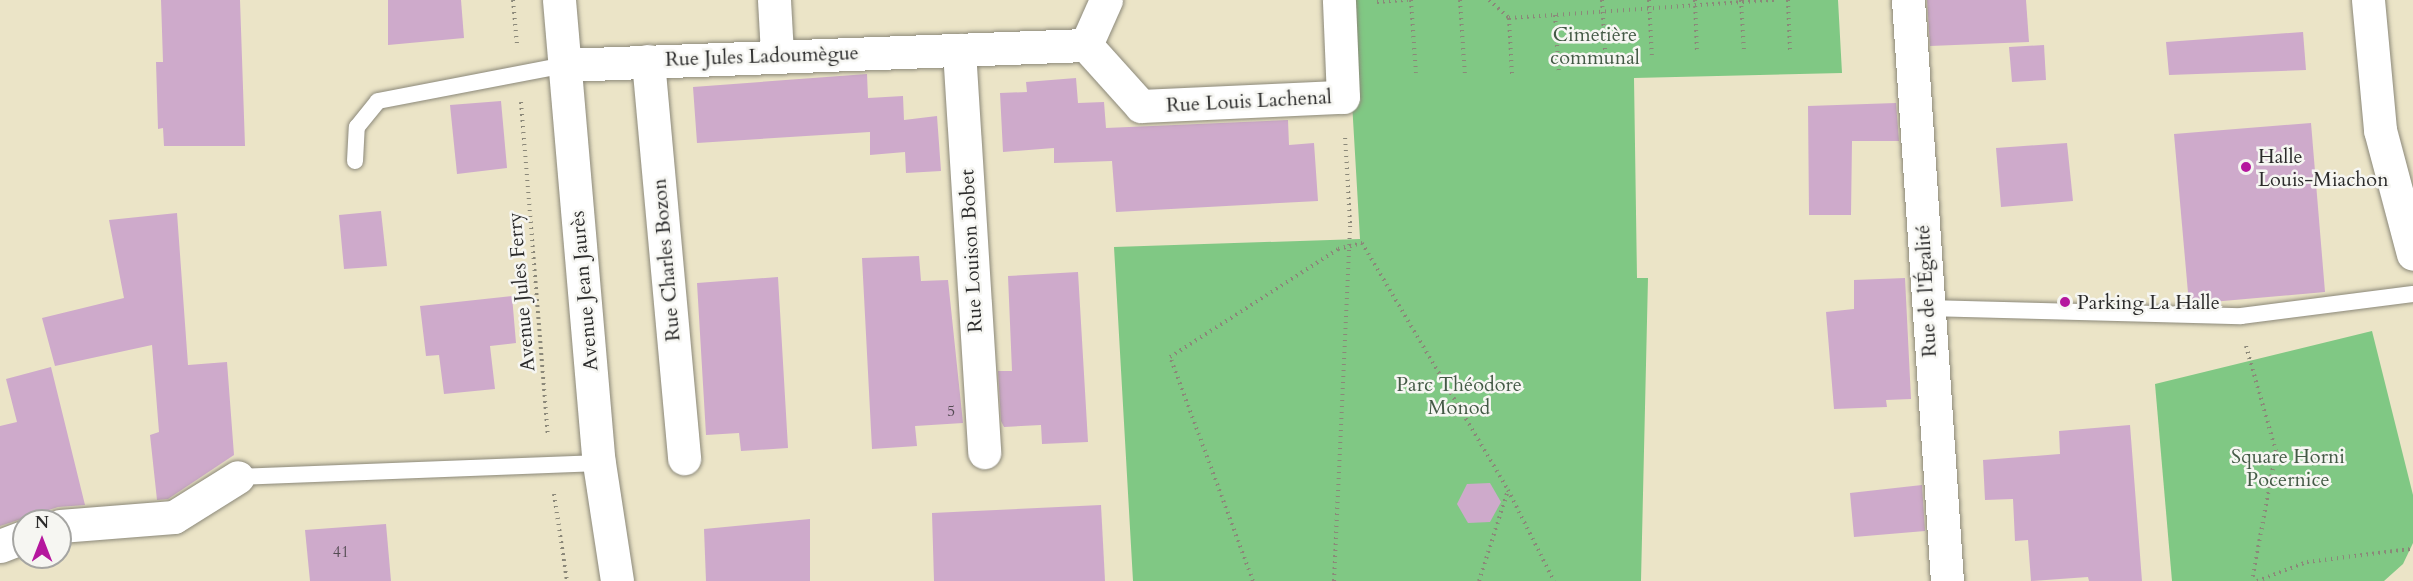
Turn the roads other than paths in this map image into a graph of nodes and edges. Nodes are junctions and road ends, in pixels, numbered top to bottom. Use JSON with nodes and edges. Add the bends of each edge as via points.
{"nodes":[{"id":1,"x":560,"y":0,"type":"edge"},
{"id":2,"x":774,"y":0,"type":"edge"},
{"id":3,"x":1106,"y":0,"type":"edge"},
{"id":4,"x":1339,"y":0,"type":"edge"},
{"id":5,"x":1908,"y":0,"type":"edge"},
{"id":6,"x":2368,"y":0,"type":"edge"},
{"id":7,"x":1086,"y":45,"type":"junction"},
{"id":8,"x":959,"y":50,"type":"junction"},
{"id":9,"x":777,"y":53,"type":"junction"},
{"id":10,"x":648,"y":61,"type":"junction"},
{"id":11,"x":565,"y":65,"type":"junction"},
{"id":12,"x":355,"y":161,"type":"dead end"},
{"id":13,"x":2413,"y":254,"type":"edge"},
{"id":14,"x":2413,"y":294,"type":"edge"},
{"id":15,"x":1927,"y":308,"type":"junction"},
{"id":16,"x":984,"y":452,"type":"dead end"},
{"id":17,"x":684,"y":458,"type":"dead end"},
{"id":18,"x":599,"y":463,"type":"junction"},
{"id":19,"x":238,"y":477,"type":"joint"},
{"id":20,"x":72,"y":525,"type":"edge"},
{"id":21,"x":617,"y":581,"type":"edge"},
{"id":22,"x":1947,"y":581,"type":"edge"}],
"edges":[{"from":1,"to":11,"type":"street","name":"Avenue Jean Jaurès"},
{"from":2,"to":9,"type":"street"},
{"from":3,"to":7,"type":"street"},
{"from":4,"to":7,"type":"street","name":"Rue Louis Lachenal","via":[[1343,97],[1141,106]]},
{"from":5,"to":15,"type":"street","name":"Rue de l'Égalité"},
{"from":6,"to":13,"type":"street","via":[[2380,130]]},
{"from":7,"to":8,"type":"street"},
{"from":8,"to":9,"type":"street","name":"Rue Jules Ladoumègue"},
{"from":8,"to":16,"type":"street","name":"Rue Louison Bobet"},
{"from":9,"to":10,"type":"street","name":"Rue Jules Ladoumègue"},
{"from":10,"to":11,"type":"street","name":"Rue Jules Ladoumègue"},
{"from":10,"to":17,"type":"street","name":"Rue Charles Bozon"},
{"from":11,"to":12,"type":"lane","via":[[378,101],[357,126]]},
{"from":11,"to":18,"type":"street","name":"Avenue Jean Jaurès"},
{"from":14,"to":15,"type":"lane","via":[[2241,316]]},
{"from":15,"to":22,"type":"street","name":"Rue de l'Égalité"},
{"from":18,"to":19,"type":"lane"},
{"from":18,"to":21,"type":"street","name":"Avenue Jean Jaurès"},
{"from":19,"to":20,"type":"street","via":[[174,517]]}]}
